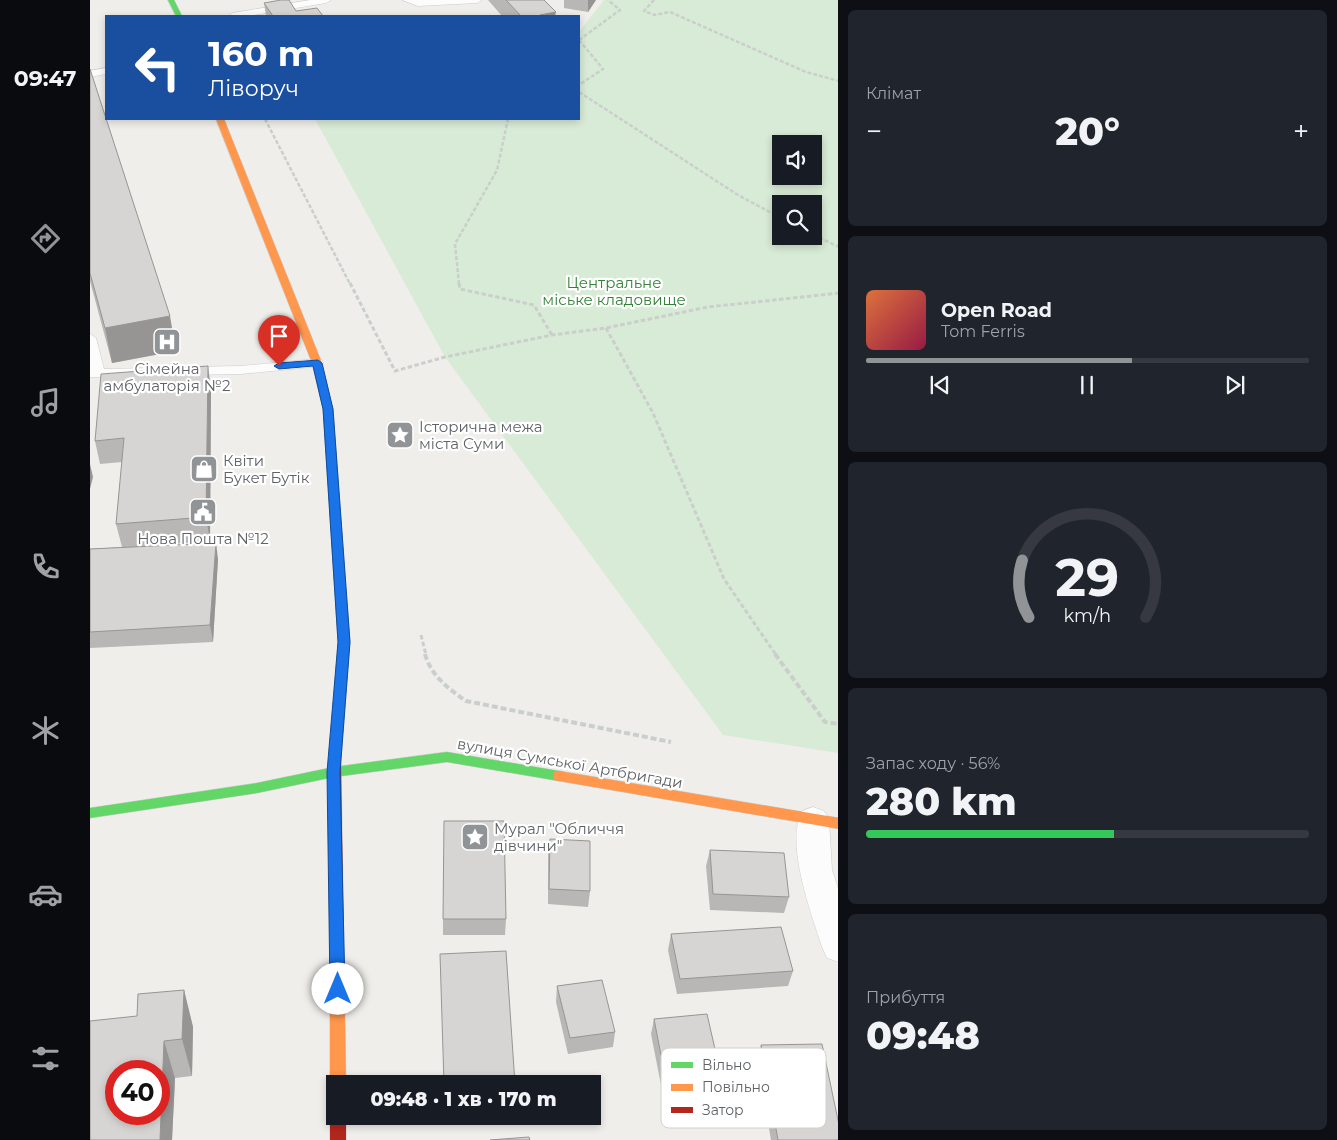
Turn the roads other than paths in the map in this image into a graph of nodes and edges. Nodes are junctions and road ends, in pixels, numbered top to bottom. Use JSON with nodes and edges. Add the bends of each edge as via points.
{"nodes":[{"id":1,"x":171,"y":0,"type":"edge"},
{"id":2,"x":326,"y":0,"type":"edge"},
{"id":3,"x":407,"y":0,"type":"edge"},
{"id":4,"x":477,"y":0,"type":"edge"},
{"id":5,"x":178,"y":15,"type":"edge"},
{"id":6,"x":239,"y":15,"type":"edge"},
{"id":7,"x":105,"y":71,"type":"edge"},
{"id":8,"x":90,"y":74,"type":"edge"},
{"id":9,"x":220,"y":120,"type":"edge"},
{"id":10,"x":90,"y":338,"type":"edge"},
{"id":11,"x":318,"y":363,"type":"junction"},
{"id":12,"x":95,"y":373,"type":"edge"},
{"id":13,"x":334,"y":772,"type":"junction"},
{"id":14,"x":90,"y":813,"type":"edge"},
{"id":15,"x":826,"y":822,"type":"edge"},
{"id":16,"x":838,"y":947,"type":"edge"},
{"id":17,"x":338,"y":1075,"type":"edge"},
{"id":18,"x":338,"y":1125,"type":"edge"},
{"id":19,"x":338,"y":1140,"type":"edge"}],
"edges":[{"from":1,"to":5,"type":"main road"},
{"from":2,"to":6,"type":"lane"},
{"from":3,"to":4,"type":"lane","via":[[418,4]]},
{"from":7,"to":8,"type":"lane"},
{"from":9,"to":11,"type":"main road"},
{"from":10,"to":12,"type":"lane"},
{"from":11,"to":12,"type":"lane","via":[[241,370]]},
{"from":11,"to":13,"type":"main road","via":[[328,409],[344,642]]},
{"from":13,"to":14,"type":"main road","name":"вулиця Сумської Артбригади","via":[[257,788]]},
{"from":13,"to":15,"type":"main road","name":"вулиця Сумської Артбригади","via":[[447,757]]},
{"from":13,"to":17,"type":"main road"},
{"from":15,"to":16,"type":"street","via":[[815,870]]},
{"from":18,"to":19,"type":"main road"}]}
